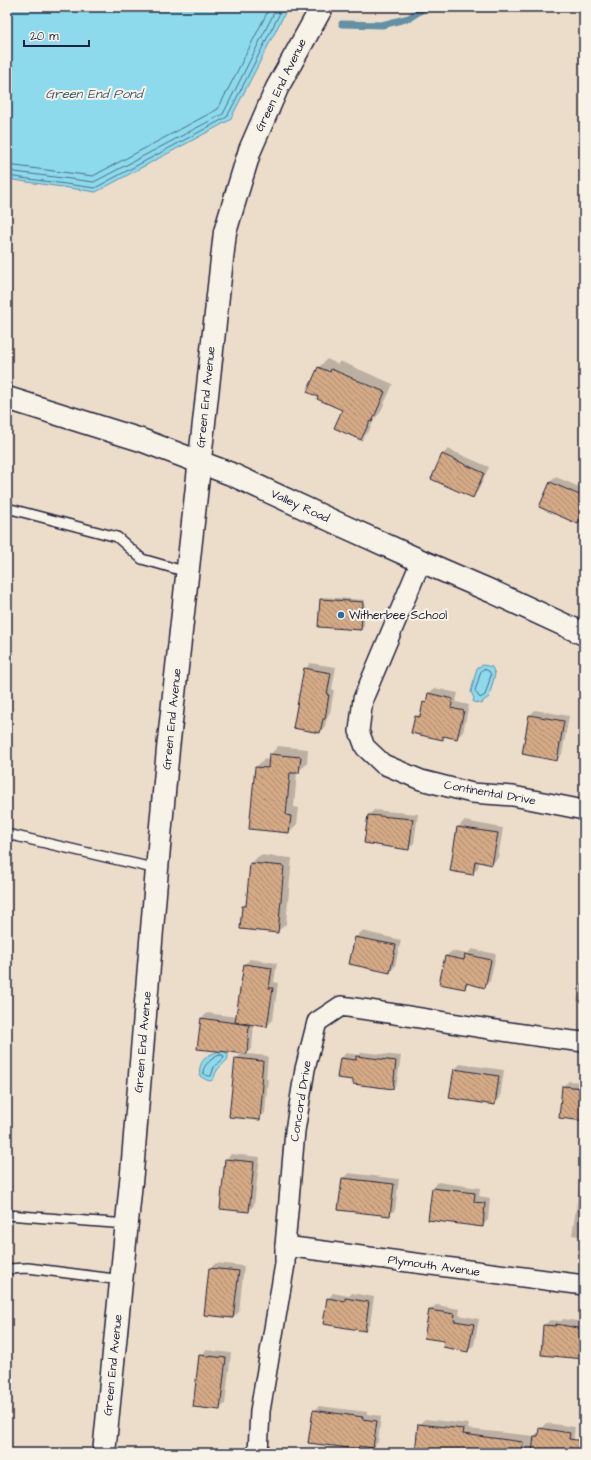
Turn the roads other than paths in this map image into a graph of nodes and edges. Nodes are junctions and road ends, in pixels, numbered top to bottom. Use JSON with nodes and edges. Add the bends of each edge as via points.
{"nodes":[{"id":1,"x":322,"y":7,"type":"edge"},
{"id":2,"x":7,"y":398,"type":"edge"},
{"id":3,"x":199,"y":462,"type":"junction"},
{"id":4,"x":7,"y":508,"type":"edge"},
{"id":5,"x":421,"y":561,"type":"junction"},
{"id":6,"x":187,"y":572,"type":"junction"},
{"id":7,"x":584,"y":634,"type":"edge"},
{"id":8,"x":584,"y":810,"type":"edge"},
{"id":9,"x":7,"y":834,"type":"edge"},
{"id":10,"x":156,"y":869,"type":"junction"},
{"id":11,"x":584,"y":1042,"type":"edge"},
{"id":12,"x":7,"y":1215,"type":"edge"},
{"id":13,"x":127,"y":1224,"type":"junction"},
{"id":14,"x":285,"y":1246,"type":"junction"},
{"id":15,"x":7,"y":1269,"type":"edge"},
{"id":16,"x":122,"y":1280,"type":"junction"},
{"id":17,"x":584,"y":1286,"type":"edge"},
{"id":18,"x":104,"y":1453,"type":"edge"},
{"id":19,"x":258,"y":1453,"type":"edge"}],
"edges":[{"from":1,"to":3,"type":"main road","name":"Green End Avenue","via":[[277,88],[250,150],[225,232]]},
{"from":2,"to":3,"type":"main road","name":"Valley Road","via":[[141,440]]},
{"from":3,"to":5,"type":"main road","name":"Valley Road","via":[[231,474]]},
{"from":3,"to":6,"type":"main road","name":"Green End Avenue"},
{"from":4,"to":6,"type":"lane","via":[[117,537],[142,559]]},
{"from":5,"to":7,"type":"main road","name":"Valley Road"},
{"from":5,"to":8,"type":"street","name":"Continental Drive","via":[[363,699],[359,731],[366,747],[383,764],[421,780],[472,793],[513,796]]},
{"from":6,"to":10,"type":"main road","name":"Green End Avenue"},
{"from":9,"to":10,"type":"lane"},
{"from":10,"to":13,"type":"main road","name":"Green End Avenue"},
{"from":11,"to":14,"type":"street","name":"Concord Drive","via":[[341,1006],[317,1022],[305,1069],[295,1131]]},
{"from":12,"to":13,"type":"lane"},
{"from":13,"to":16,"type":"main road","name":"Green End Avenue"},
{"from":14,"to":17,"type":"street","name":"Plymouth Avenue"},
{"from":14,"to":19,"type":"street","name":"Concord Drive","via":[[285,1264],[260,1411]]},
{"from":15,"to":16,"type":"lane","via":[[28,1268]]},
{"from":16,"to":18,"type":"main road","name":"Green End Avenue"}]}
